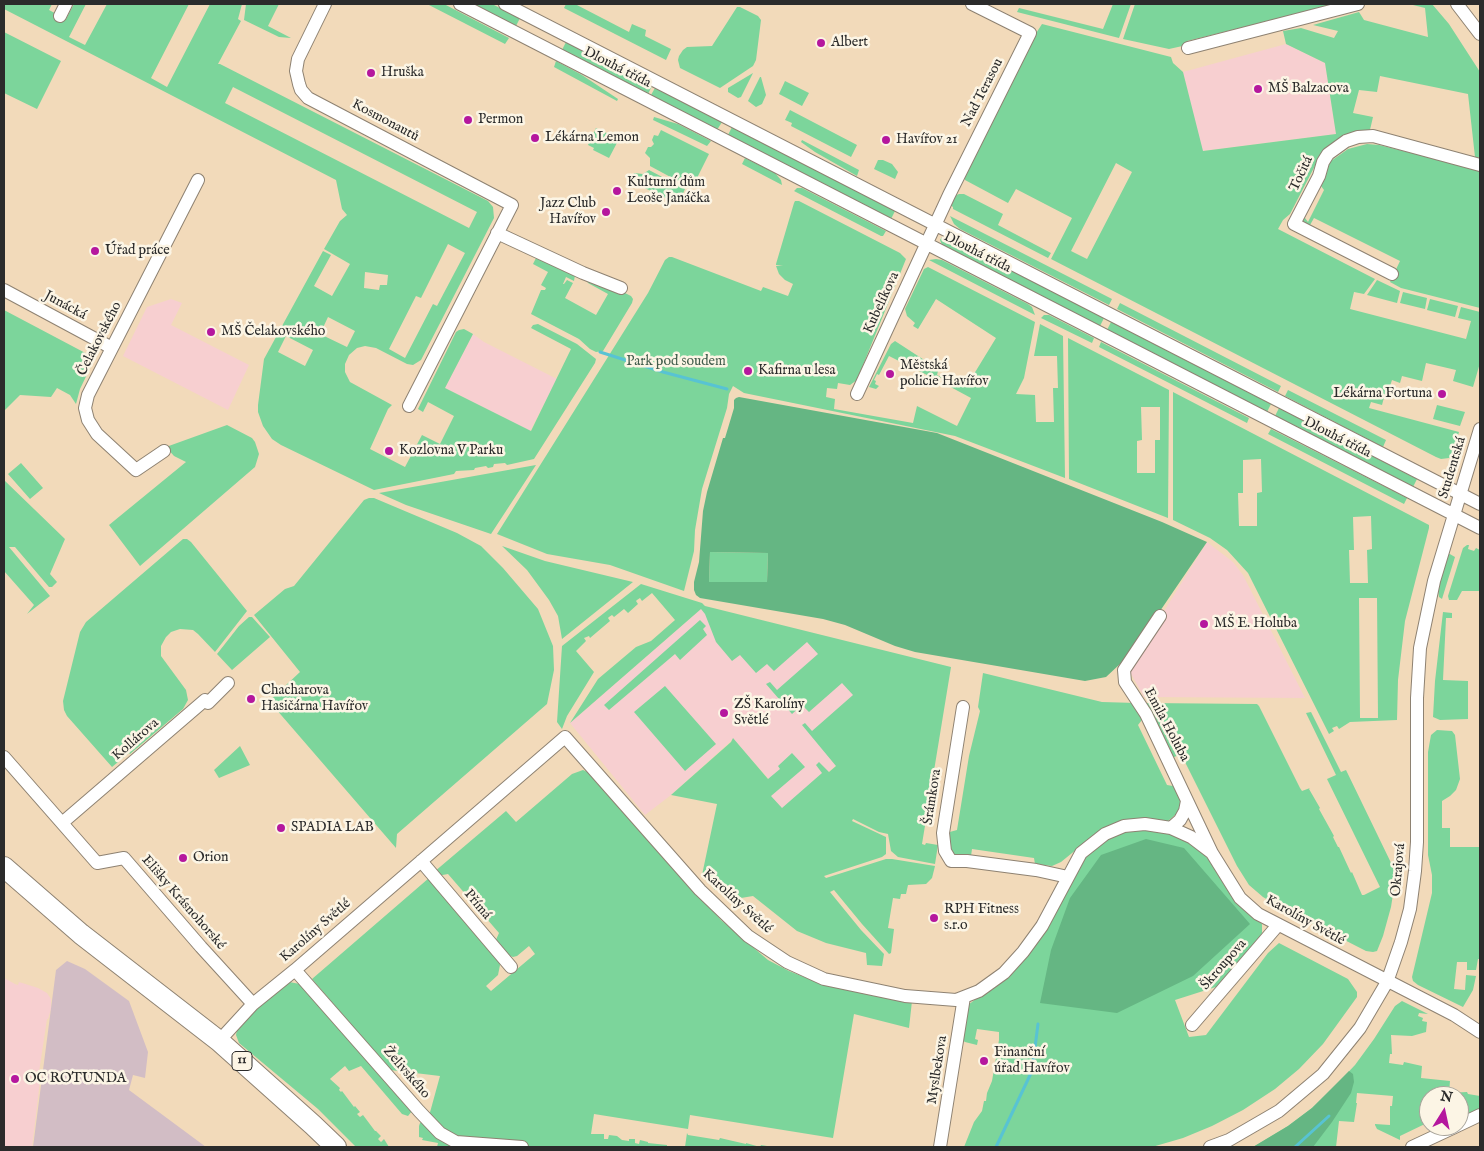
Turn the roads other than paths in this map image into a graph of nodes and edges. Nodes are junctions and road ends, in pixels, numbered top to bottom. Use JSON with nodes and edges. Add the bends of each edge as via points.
{"nodes":[{"id":1,"x":66,"y":4,"type":"edge"},
{"id":2,"x":325,"y":4,"type":"edge"},
{"id":3,"x":460,"y":4,"type":"edge"},
{"id":4,"x":505,"y":4,"type":"edge"},
{"id":5,"x":972,"y":4,"type":"edge"},
{"id":6,"x":1358,"y":4,"type":"edge"},
{"id":7,"x":1457,"y":4,"type":"edge"},
{"id":8,"x":60,"y":16,"type":"dead end"},
{"id":9,"x":1480,"y":34,"type":"edge"},
{"id":10,"x":1188,"y":48,"type":"dead end"},
{"id":11,"x":1480,"y":165,"type":"edge"},
{"id":12,"x":198,"y":180,"type":"dead end"},
{"id":13,"x":935,"y":225,"type":"junction"},
{"id":14,"x":498,"y":233,"type":"junction"},
{"id":15,"x":926,"y":244,"type":"junction"},
{"id":16,"x":1392,"y":274,"type":"dead end"},
{"id":17,"x":621,"y":288,"type":"dead end"},
{"id":18,"x":4,"y":290,"type":"edge"},
{"id":19,"x":112,"y":348,"type":"junction"},
{"id":20,"x":857,"y":394,"type":"dead end"},
{"id":21,"x":409,"y":406,"type":"dead end"},
{"id":22,"x":1480,"y":429,"type":"edge"},
{"id":23,"x":164,"y":451,"type":"dead end"},
{"id":24,"x":1460,"y":494,"type":"junction"},
{"id":25,"x":1480,"y":504,"type":"edge"},
{"id":26,"x":1454,"y":515,"type":"junction"},
{"id":27,"x":1480,"y":528,"type":"edge"},
{"id":28,"x":1160,"y":616,"type":"dead end"},
{"id":29,"x":228,"y":683,"type":"dead end"},
{"id":30,"x":963,"y":707,"type":"dead end"},
{"id":31,"x":4,"y":757,"type":"edge"},
{"id":32,"x":1187,"y":801,"type":"junction"},
{"id":33,"x":62,"y":824,"type":"junction"},
{"id":34,"x":1171,"y":828,"type":"junction"},
{"id":35,"x":1212,"y":853,"type":"junction"},
{"id":36,"x":421,"y":861,"type":"junction"},
{"id":37,"x":4,"y":867,"type":"edge"},
{"id":38,"x":1068,"y":876,"type":"junction"},
{"id":39,"x":1278,"y":925,"type":"junction"},
{"id":40,"x":511,"y":968,"type":"dead end"},
{"id":41,"x":295,"y":970,"type":"junction"},
{"id":42,"x":1386,"y":982,"type":"junction"},
{"id":43,"x":964,"y":997,"type":"junction"},
{"id":44,"x":253,"y":1004,"type":"junction"},
{"id":45,"x":1192,"y":1025,"type":"dead end"},
{"id":46,"x":1480,"y":1032,"type":"edge"},
{"id":47,"x":219,"y":1041,"type":"junction"},
{"id":48,"x":1435,"y":1136,"type":"edge"},
{"id":49,"x":336,"y":1147,"type":"edge"},
{"id":50,"x":522,"y":1147,"type":"edge"},
{"id":51,"x":940,"y":1147,"type":"edge"},
{"id":52,"x":1210,"y":1147,"type":"edge"},
{"id":53,"x":1412,"y":1147,"type":"edge"}],
"edges":[{"from":1,"to":8,"type":"street"},
{"from":2,"to":14,"type":"street","name":"Kosmonautů","via":[[298,60],[296,71],[301,90],[308,98],[512,205]]},
{"from":3,"to":15,"type":"street","name":"Dlouhá třída"},
{"from":4,"to":13,"type":"street","name":"Dlouhá třída"},
{"from":5,"to":13,"type":"street","name":"Nad Terasou","via":[[1030,33]]},
{"from":6,"to":10,"type":"street"},
{"from":7,"to":9,"type":"street"},
{"from":11,"to":16,"type":"street","name":"Točitá","via":[[1372,136],[1346,141],[1328,154],[1294,224]]},
{"from":12,"to":19,"type":"street","name":"Čelakovského"},
{"from":13,"to":15,"type":"street","name":"Kubelíkova"},
{"from":13,"to":24,"type":"street","name":"Dlouhá třída"},
{"from":14,"to":17,"type":"street"},
{"from":14,"to":21,"type":"street","name":"Kosmonautů"},
{"from":15,"to":20,"type":"street","name":"Kubelíkova"},
{"from":15,"to":26,"type":"street","name":"Dlouhá třída"},
{"from":18,"to":19,"type":"street","name":"Junácká"},
{"from":19,"to":23,"type":"street","name":"Čelakovského","via":[[88,395],[85,408],[88,420],[97,434],[136,470]]},
{"from":22,"to":24,"type":"street","name":"Studentská"},
{"from":24,"to":25,"type":"street","name":"Dlouhá třída"},
{"from":24,"to":26,"type":"street","name":"Studentská"},
{"from":26,"to":27,"type":"street","name":"Dlouhá třída"},
{"from":26,"to":42,"type":"street","name":"Okrajová","via":[[1430,596],[1420,648],[1416,698],[1415,871],[1410,909]]},
{"from":28,"to":32,"type":"street","name":"Emila Holuba","via":[[1124,670],[1125,682],[1146,714]]},
{"from":29,"to":33,"type":"street","name":"Kollárova"},
{"from":30,"to":38,"type":"street","name":"Šrámkova","via":[[943,833],[945,851],[951,861]]},
{"from":31,"to":33,"type":"street","name":"Elišky Krásnohorské"},
{"from":32,"to":34,"type":"street","via":[[1180,820]]},
{"from":32,"to":35,"type":"street","name":"Emila Holuba"},
{"from":33,"to":44,"type":"street","name":"Elišky Krásnohorské","via":[[97,863],[124,858]]},
{"from":34,"to":35,"type":"street","name":"Karolíny Světlé","via":[[1192,837]]},
{"from":34,"to":38,"type":"street","name":"Karolíny Světlé","via":[[1145,824],[1124,826],[1105,834],[1081,853]]},
{"from":35,"to":39,"type":"street","name":"Karolíny Světlé","via":[[1240,898],[1258,914]]},
{"from":36,"to":40,"type":"street","name":"Přímá"},
{"from":36,"to":41,"type":"street","name":"Karolíny Světlé"},
{"from":36,"to":43,"type":"street","name":"Karolíny Světlé","via":[[565,737],[700,890],[748,936],[787,962],[824,979],[905,996],[956,1000]]},
{"from":37,"to":47,"type":"main road","number":"11","via":[[81,934]]},
{"from":38,"to":43,"type":"street","name":"Karolíny Světlé","via":[[1042,926],[1023,952],[998,978]]},
{"from":39,"to":42,"type":"street","name":"Karolíny Světlé"},
{"from":39,"to":45,"type":"street","name":"Škroupova"},
{"from":41,"to":44,"type":"street","name":"Karolíny Světlé"},
{"from":41,"to":50,"type":"street","name":"Želivského","via":[[440,1133],[456,1142]]},
{"from":42,"to":46,"type":"street","name":"Karolíny Světlé","via":[[1454,1015]]},
{"from":42,"to":52,"type":"street","name":"Okrajová","via":[[1360,1028],[1322,1074],[1279,1111],[1229,1140]]},
{"from":43,"to":51,"type":"street","name":"Myslbekova"},
{"from":44,"to":47,"type":"street","name":"Karolíny Světlé"},
{"from":47,"to":49,"type":"main road","number":"11"},
{"from":48,"to":53,"type":"street"}]}
